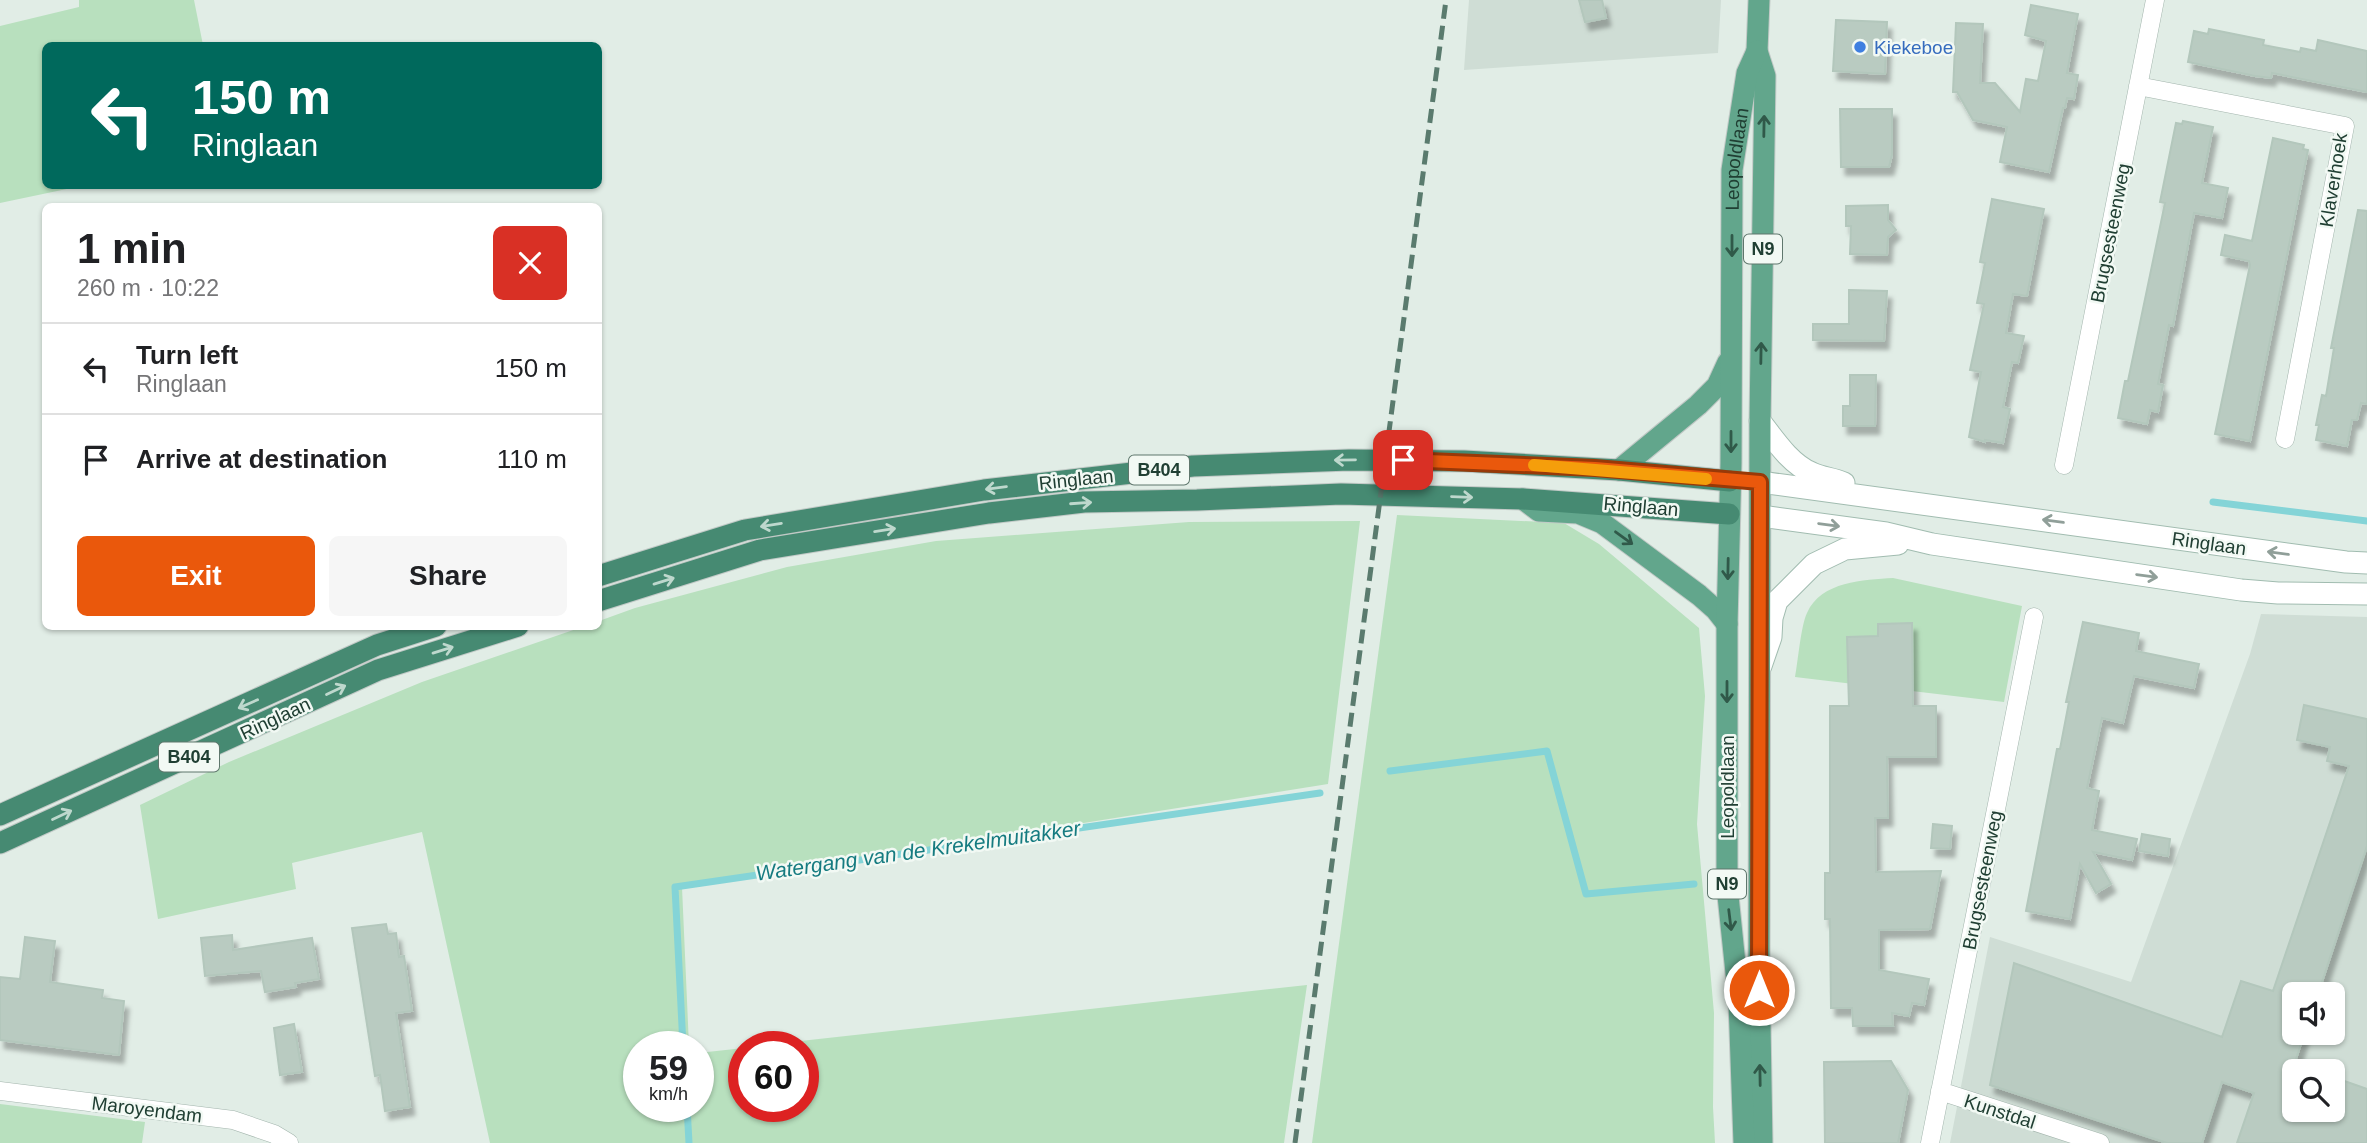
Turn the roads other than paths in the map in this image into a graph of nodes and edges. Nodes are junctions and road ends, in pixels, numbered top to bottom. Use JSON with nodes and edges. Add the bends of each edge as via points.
{"nodes":[{"id":1,"x":1759,"y":0,"type":"edge"},
{"id":2,"x":2155,"y":0,"type":"edge"},
{"id":3,"x":1757,"y":51,"type":"junction"},
{"id":4,"x":2138,"y":86,"type":"junction"},
{"id":5,"x":1731,"y":354,"type":"junction"},
{"id":6,"x":1760,"y":421,"type":"junction"},
{"id":7,"x":2285,"y":439,"type":"dead end"},
{"id":8,"x":2064,"y":465,"type":"dead end"},
{"id":9,"x":1619,"y":470,"type":"junction"},
{"id":10,"x":1730,"y":481,"type":"junction"},
{"id":11,"x":1760,"y":482,"type":"junction"},
{"id":12,"x":1867,"y":496,"type":"junction"},
{"id":13,"x":1523,"y":499,"type":"junction"},
{"id":14,"x":1729,"y":514,"type":"junction"},
{"id":15,"x":1761,"y":516,"type":"junction"},
{"id":16,"x":1932,"y":544,"type":"junction"},
{"id":17,"x":2367,"y":563,"type":"edge"},
{"id":18,"x":602,"y":575,"type":"edge"},
{"id":19,"x":2367,"y":594,"type":"edge"},
{"id":20,"x":602,"y":600,"type":"edge"},
{"id":21,"x":2034,"y":617,"type":"dead end"},
{"id":22,"x":1727,"y":624,"type":"junction"},
{"id":23,"x":424,"y":630,"type":"edge"},
{"id":24,"x":505,"y":630,"type":"edge"},
{"id":25,"x":1761,"y":666,"type":"junction"},
{"id":26,"x":0,"y":815,"type":"edge"},
{"id":27,"x":0,"y":843,"type":"edge"},
{"id":28,"x":0,"y":1091,"type":"edge"},
{"id":29,"x":1940,"y":1091,"type":"junction"},
{"id":30,"x":289,"y":1143,"type":"edge"},
{"id":31,"x":1744,"y":1143,"type":"edge"},
{"id":32,"x":1762,"y":1143,"type":"edge"},
{"id":33,"x":1930,"y":1143,"type":"edge"},
{"id":34,"x":2100,"y":1143,"type":"edge"}],
"edges":[{"from":1,"to":3,"type":"main road","name":"Leopoldlaan","number":"N9"},
{"from":2,"to":4,"type":"street","name":"Brugsesteenweg"},
{"from":3,"to":5,"type":"main road","name":"Leopoldlaan","number":"N9","one_way":true,"via":[[1747,73],[1732,170]]},
{"from":6,"to":3,"type":"main road","name":"Leopoldlaan","number":"N9","one_way":true,"via":[[1765,76]]},
{"from":4,"to":7,"type":"street","name":"Klaverhoek","via":[[2345,126]]},
{"from":4,"to":8,"type":"street","name":"Brugsesteenweg"},
{"from":5,"to":9,"type":"main road","via":[[1717,386]]},
{"from":5,"to":10,"type":"main road","name":"Leopoldlaan","number":"N9","one_way":true},
{"from":6,"to":11,"type":"main road","name":"Leopoldlaan","number":"N9"},
{"from":6,"to":12,"type":"main road","via":[[1788,456],[1810,473],[1836,479]]},
{"from":9,"to":10,"type":"highway","name":"Ringlaan","number":"B404"},
{"from":9,"to":18,"type":"highway","name":"Ringlaan","number":"B404","one_way":true,"via":[[1464,461],[1193,466],[984,489],[745,530]]},
{"from":10,"to":11,"type":"main road"},
{"from":10,"to":14,"type":"main road","number":"N9"},
{"from":11,"to":12,"type":"main road","name":"Ringlaan"},
{"from":11,"to":15,"type":"main road","number":"N9"},
{"from":17,"to":12,"type":"main road","name":"Ringlaan","one_way":true},
{"from":13,"to":14,"type":"highway","name":"Ringlaan","number":"B404"},
{"from":20,"to":13,"type":"highway","name":"Ringlaan","number":"B404","one_way":true,"via":[[760,550],[1045,506],[1341,494]]},
{"from":13,"to":22,"type":"main road","one_way":true,"via":[[1539,511],[1578,513],[1602,523],[1699,595]]},
{"from":14,"to":15,"type":"main road"},
{"from":14,"to":22,"type":"main road","name":"Leopoldlaan","number":"N9","one_way":true},
{"from":15,"to":16,"type":"main road","one_way":true},
{"from":15,"to":25,"type":"main road","name":"Leopoldlaan","number":"N9"},
{"from":16,"to":19,"type":"main road","one_way":true,"via":[[2241,590]]},
{"from":16,"to":25,"type":"main road","via":[[1845,549],[1814,564],[1777,601]]},
{"from":21,"to":29,"type":"street","name":"Brugsesteenweg"},
{"from":22,"to":31,"type":"main road","name":"Leopoldlaan","number":"N9","one_way":true,"via":[[1727,886],[1739,1002]]},
{"from":23,"to":26,"type":"highway","name":"Ringlaan","number":"B404","one_way":true,"via":[[377,645]]},
{"from":27,"to":24,"type":"highway","name":"Ringlaan","number":"B404","one_way":true,"via":[[378,670]]},
{"from":32,"to":25,"type":"main road","name":"Leopoldlaan","number":"N9","one_way":true},
{"from":28,"to":30,"type":"street","name":"Maroyendam","via":[[233,1120]]},
{"from":29,"to":33,"type":"street","name":"Brugsesteenweg"},
{"from":29,"to":34,"type":"street","name":"Kunstdal"}]}
